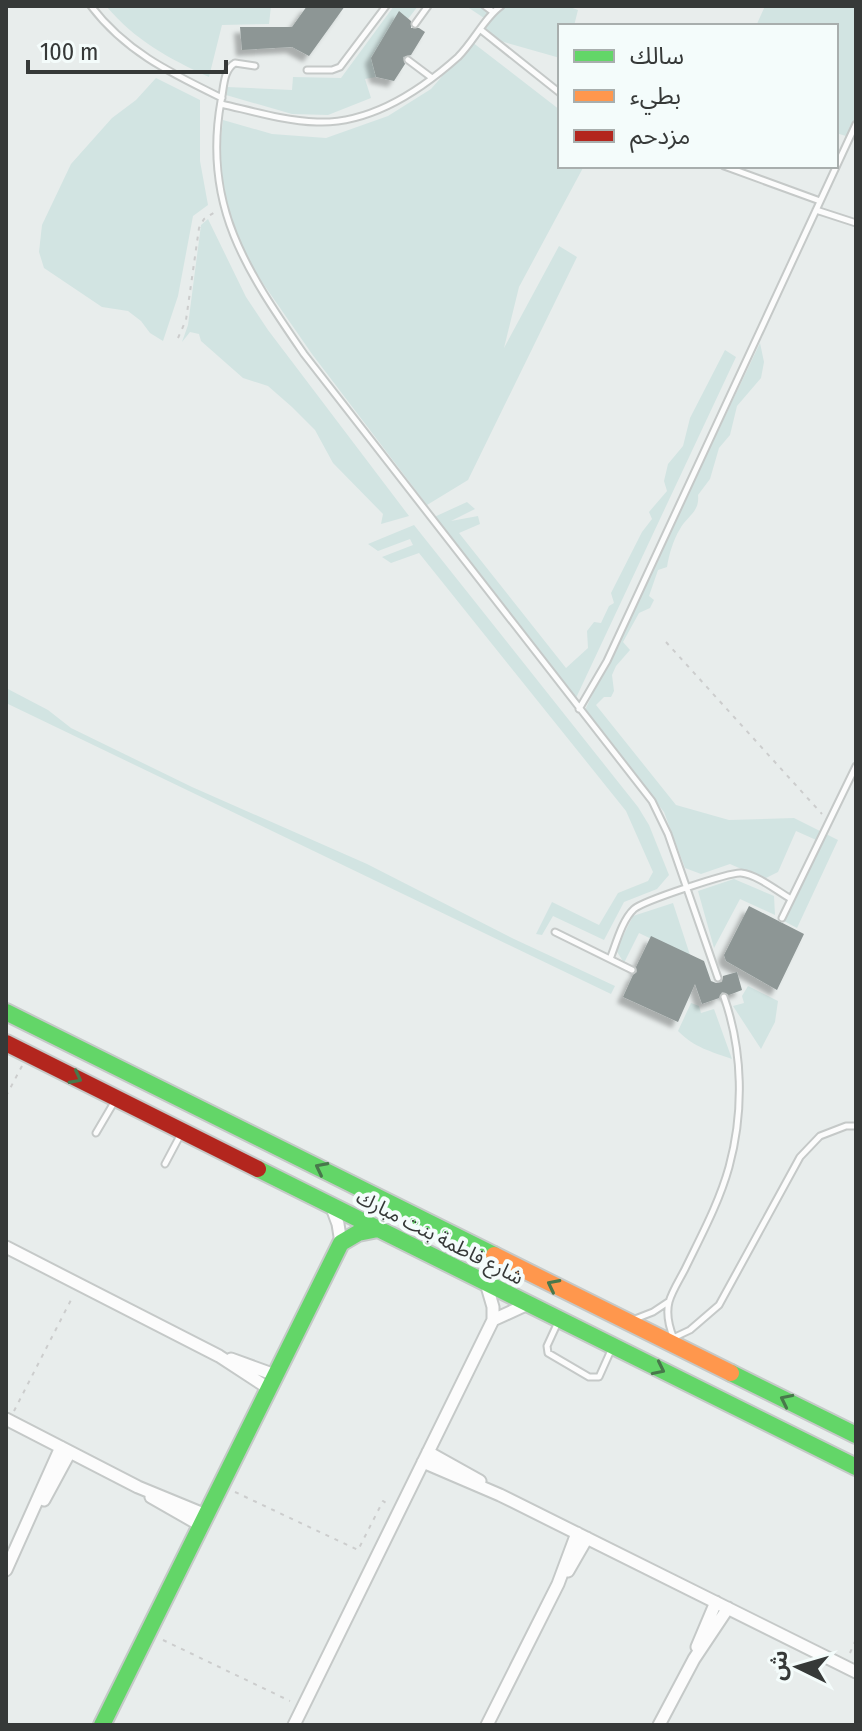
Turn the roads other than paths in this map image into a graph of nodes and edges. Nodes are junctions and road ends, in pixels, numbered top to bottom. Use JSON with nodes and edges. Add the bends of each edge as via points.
{"nodes":[{"id":1,"x":91,"y":6,"type":"edge"},
{"id":2,"x":386,"y":6,"type":"edge"},
{"id":3,"x":428,"y":6,"type":"edge"},
{"id":4,"x":485,"y":6,"type":"edge"},
{"id":5,"x":501,"y":6,"type":"edge"},
{"id":6,"x":493,"y":12,"type":"junction"},
{"id":7,"x":415,"y":24,"type":"dead end"},
{"id":8,"x":481,"y":30,"type":"junction"},
{"id":9,"x":408,"y":60,"type":"dead end"},
{"id":10,"x":255,"y":66,"type":"dead end"},
{"id":11,"x":307,"y":70,"type":"dead end"},
{"id":12,"x":432,"y":78,"type":"junction"},
{"id":13,"x":558,"y":91,"type":"edge"},
{"id":14,"x":221,"y":101,"type":"junction"},
{"id":15,"x":856,"y":124,"type":"edge"},
{"id":16,"x":838,"y":162,"type":"edge"},
{"id":17,"x":729,"y":168,"type":"edge"},
{"id":18,"x":835,"y":168,"type":"edge"},
{"id":19,"x":820,"y":201,"type":"junction"},
{"id":20,"x":816,"y":210,"type":"junction"},
{"id":21,"x":856,"y":223,"type":"edge"},
{"id":22,"x":579,"y":709,"type":"junction"},
{"id":23,"x":856,"y":766,"type":"edge"},
{"id":24,"x":687,"y":888,"type":"junction"},
{"id":25,"x":791,"y":899,"type":"junction"},
{"id":26,"x":782,"y":918,"type":"dead end"},
{"id":27,"x":555,"y":932,"type":"dead end"},
{"id":28,"x":610,"y":959,"type":"junction"},
{"id":29,"x":632,"y":970,"type":"dead end"},
{"id":30,"x":718,"y":978,"type":"dead end"},
{"id":31,"x":724,"y":997,"type":"dead end"},
{"id":32,"x":6,"y":1012,"type":"edge"},
{"id":33,"x":6,"y":1043,"type":"edge"},
{"id":34,"x":117,"y":1098,"type":"junction"},
{"id":35,"x":856,"y":1126,"type":"edge"},
{"id":36,"x":183,"y":1131,"type":"junction"},
{"id":37,"x":96,"y":1133,"type":"dead end"},
{"id":38,"x":165,"y":1164,"type":"dead end"},
{"id":39,"x":331,"y":1205,"type":"junction"},
{"id":40,"x":378,"y":1229,"type":"junction"},
{"id":41,"x":341,"y":1243,"type":"junction"},
{"id":42,"x":6,"y":1247,"type":"edge"},
{"id":43,"x":486,"y":1283,"type":"junction"},
{"id":44,"x":669,"y":1301,"type":"junction"},
{"id":45,"x":528,"y":1304,"type":"junction"},
{"id":46,"x":560,"y":1319,"type":"junction"},
{"id":47,"x":493,"y":1320,"type":"junction"},
{"id":48,"x":626,"y":1321,"type":"junction"},
{"id":49,"x":676,"y":1342,"type":"junction"},
{"id":50,"x":613,"y":1346,"type":"junction"},
{"id":51,"x":272,"y":1381,"type":"junction"},
{"id":52,"x":7,"y":1420,"type":"edge"},
{"id":53,"x":856,"y":1435,"type":"edge"},
{"id":54,"x":66,"y":1450,"type":"junction"},
{"id":55,"x":426,"y":1457,"type":"junction"},
{"id":56,"x":856,"y":1467,"type":"edge"},
{"id":57,"x":203,"y":1520,"type":"junction"},
{"id":58,"x":582,"y":1536,"type":"junction"},
{"id":59,"x":6,"y":1570,"type":"edge"},
{"id":60,"x":716,"y":1602,"type":"junction"},
{"id":61,"x":728,"y":1608,"type":"junction"},
{"id":62,"x":694,"y":1659,"type":"junction"},
{"id":63,"x":856,"y":1672,"type":"edge"},
{"id":64,"x":102,"y":1725,"type":"edge"},
{"id":65,"x":294,"y":1725,"type":"edge"},
{"id":66,"x":487,"y":1725,"type":"edge"},
{"id":67,"x":659,"y":1725,"type":"edge"}],
"edges":[{"from":1,"to":14,"type":"lane","via":[[143,57]]},
{"from":2,"to":11,"type":"lane","via":[[343,65]]},
{"from":3,"to":7,"type":"lane"},
{"from":4,"to":6,"type":"lane"},
{"from":5,"to":6,"type":"lane"},
{"from":6,"to":8,"type":"lane"},
{"from":8,"to":12,"type":"lane"},
{"from":8,"to":13,"type":"lane"},
{"from":9,"to":12,"type":"lane"},
{"from":10,"to":14,"type":"lane","via":[[229,67]]},
{"from":12,"to":14,"type":"lane","via":[[387,105],[345,120],[301,121]]},
{"from":14,"to":22,"type":"lane","via":[[216,149],[223,208],[252,272],[304,354]]},
{"from":15,"to":16,"type":"lane"},
{"from":17,"to":19,"type":"lane"},
{"from":18,"to":19,"type":"lane"},
{"from":19,"to":20,"type":"lane"},
{"from":20,"to":21,"type":"lane"},
{"from":20,"to":22,"type":"lane","via":[[607,661]]},
{"from":22,"to":24,"type":"lane","via":[[652,801]]},
{"from":23,"to":25,"type":"lane"},
{"from":24,"to":25,"type":"lane","via":[[743,873]]},
{"from":24,"to":28,"type":"lane","via":[[632,910]]},
{"from":24,"to":30,"type":"lane"},
{"from":25,"to":26,"type":"lane"},
{"from":27,"to":28,"type":"lane"},
{"from":28,"to":29,"type":"lane"},
{"from":31,"to":44,"type":"lane","via":[[739,1075],[735,1144],[718,1200]]},
{"from":48,"to":32,"type":"street","name":"شارع فاطمة بنت مبارك","one_way":true},
{"from":33,"to":34,"type":"street","name":"شارع فاطمة بنت مبارك","one_way":true},
{"from":34,"to":36,"type":"street","name":"شارع فاطمة بنت مبارك"},
{"from":34,"to":37,"type":"lane"},
{"from":35,"to":49,"type":"lane","via":[[820,1136],[800,1157],[719,1305]]},
{"from":36,"to":38,"type":"lane"},
{"from":36,"to":39,"type":"street","name":"شارع فاطمة بنت مبارك"},
{"from":39,"to":40,"type":"street","name":"شارع فاطمة بنت مبارك"},
{"from":39,"to":41,"type":"street"},
{"from":40,"to":41,"type":"street"},
{"from":40,"to":43,"type":"street","name":"شارع فاطمة بنت مبارك"},
{"from":41,"to":51,"type":"street"},
{"from":42,"to":51,"type":"street"},
{"from":43,"to":45,"type":"street","name":"شارع فاطمة بنت مبارك"},
{"from":43,"to":47,"type":"street"},
{"from":44,"to":48,"type":"lane"},
{"from":44,"to":49,"type":"lane","via":[[668,1320]]},
{"from":45,"to":46,"type":"street","name":"شارع فاطمة بنت مبارك"},
{"from":45,"to":47,"type":"street"},
{"from":46,"to":50,"type":"street","name":"شارع فاطمة بنت مبارك"},
{"from":46,"to":50,"type":"lane","via":[[548,1353],[589,1377],[599,1377]]},
{"from":47,"to":55,"type":"street"},
{"from":48,"to":49,"type":"street","name":"شارع فاطمة بنت مبارك"},
{"from":53,"to":49,"type":"street","name":"شارع فاطمة بنت مبارك","one_way":true},
{"from":50,"to":56,"type":"street","name":"شارع فاطمة بنت مبارك","one_way":true},
{"from":51,"to":57,"type":"street"},
{"from":52,"to":54,"type":"street"},
{"from":54,"to":57,"type":"street"},
{"from":54,"to":59,"type":"street"},
{"from":55,"to":58,"type":"street"},
{"from":55,"to":65,"type":"street"},
{"from":57,"to":64,"type":"street"},
{"from":58,"to":60,"type":"street"},
{"from":58,"to":66,"type":"street"},
{"from":60,"to":61,"type":"street"},
{"from":60,"to":62,"type":"street"},
{"from":61,"to":62,"type":"street"},
{"from":61,"to":63,"type":"street"},
{"from":62,"to":67,"type":"street"}]}
